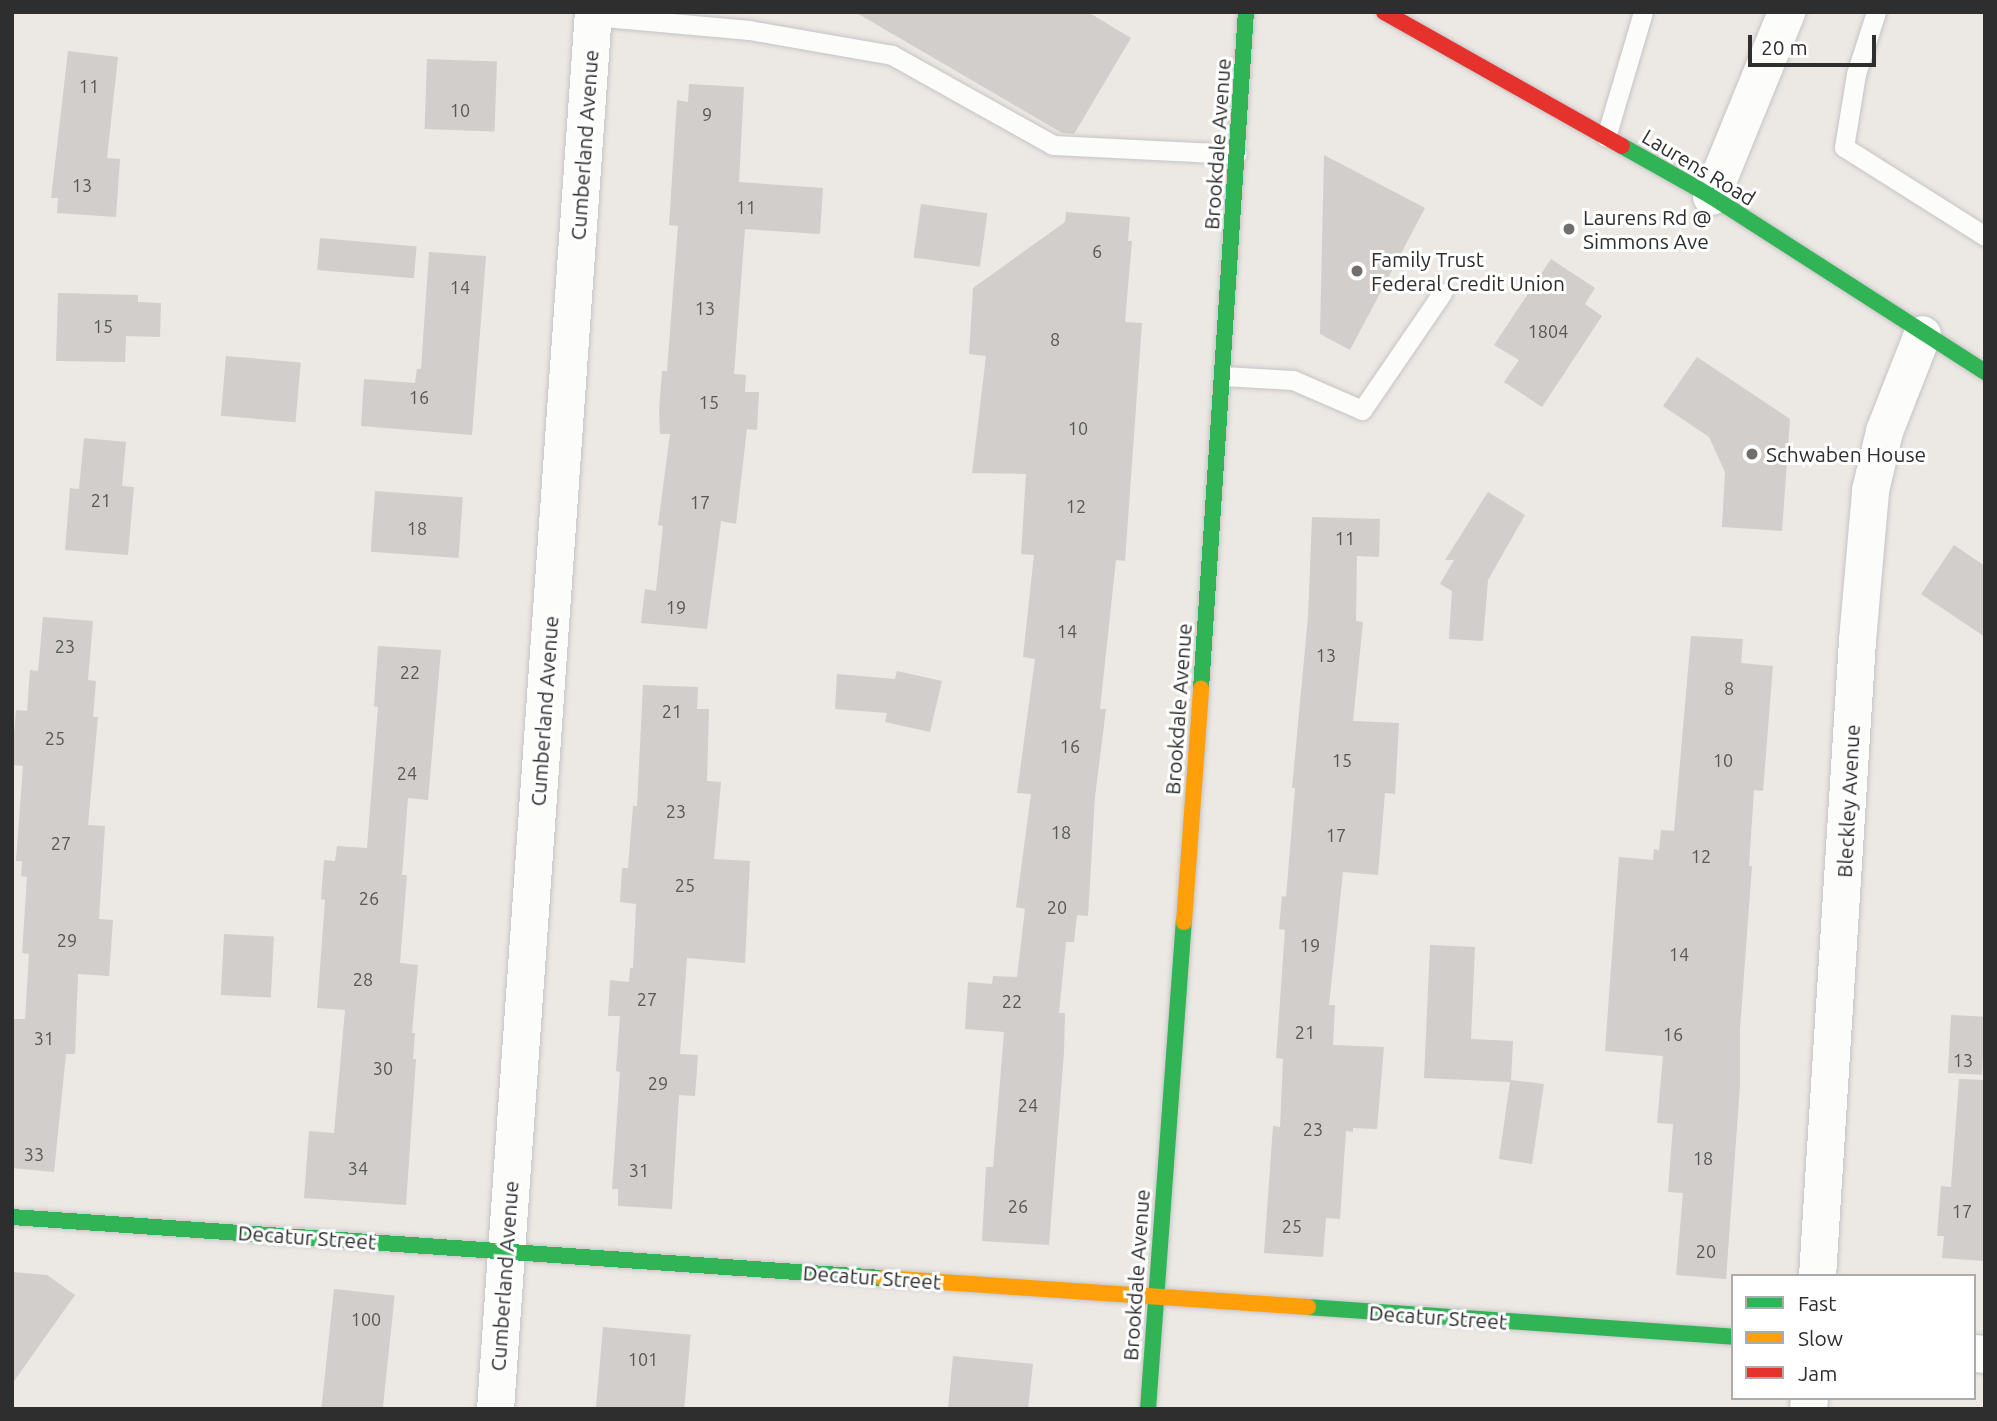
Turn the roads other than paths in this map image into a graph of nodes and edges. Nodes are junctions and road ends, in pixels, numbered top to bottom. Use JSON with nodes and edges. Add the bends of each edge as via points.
{"nodes":[{"id":1,"x":1246,"y":12,"type":"edge"},
{"id":2,"x":1384,"y":12,"type":"edge"},
{"id":3,"x":1643,"y":12,"type":"edge"},
{"id":4,"x":1786,"y":12,"type":"edge"},
{"id":5,"x":593,"y":14,"type":"edge"},
{"id":6,"x":1870,"y":14,"type":"edge"},
{"id":7,"x":669,"y":18,"type":"edge"},
{"id":8,"x":1606,"y":137,"type":"junction"},
{"id":9,"x":1237,"y":154,"type":"junction"},
{"id":10,"x":1711,"y":196,"type":"junction"},
{"id":11,"x":1985,"y":236,"type":"edge"},
{"id":12,"x":1442,"y":293,"type":"dead end"},
{"id":13,"x":1922,"y":334,"type":"junction"},
{"id":14,"x":1981,"y":362,"type":"edge"},
{"id":15,"x":1223,"y":376,"type":"junction"},
{"id":16,"x":12,"y":1217,"type":"edge"},
{"id":17,"x":506,"y":1251,"type":"junction"},
{"id":18,"x":1817,"y":1274,"type":"edge"},
{"id":19,"x":1155,"y":1298,"type":"junction"},
{"id":20,"x":1731,"y":1337,"type":"edge"},
{"id":21,"x":495,"y":1409,"type":"edge"},
{"id":22,"x":1148,"y":1409,"type":"edge"}],
"edges":[{"from":1,"to":9,"type":"street","name":"Brookdale Avenue"},
{"from":2,"to":8,"type":"street","name":"Laurens Road"},
{"from":3,"to":8,"type":"lane"},
{"from":4,"to":10,"type":"street"},
{"from":5,"to":7,"type":"lane"},
{"from":5,"to":17,"type":"street","name":"Cumberland Avenue"},
{"from":6,"to":11,"type":"lane","via":[[1844,147]]},
{"from":7,"to":9,"type":"lane","via":[[892,55],[1053,145]]},
{"from":8,"to":10,"type":"street","name":"Laurens Road"},
{"from":9,"to":15,"type":"street","name":"Brookdale Avenue"},
{"from":10,"to":13,"type":"street","name":"Laurens Road"},
{"from":12,"to":15,"type":"lane","via":[[1362,410],[1293,380]]},
{"from":13,"to":14,"type":"street","name":"Laurens Road"},
{"from":13,"to":18,"type":"street","name":"Bleckley Avenue","via":[[1884,431],[1870,490]]},
{"from":15,"to":19,"type":"street","name":"Brookdale Avenue"},
{"from":16,"to":17,"type":"street","name":"Decatur Street"},
{"from":17,"to":19,"type":"street","name":"Decatur Street"},
{"from":17,"to":21,"type":"street","name":"Cumberland Avenue"},
{"from":19,"to":20,"type":"street","name":"Decatur Street"},
{"from":19,"to":22,"type":"street","name":"Brookdale Avenue"}]}
